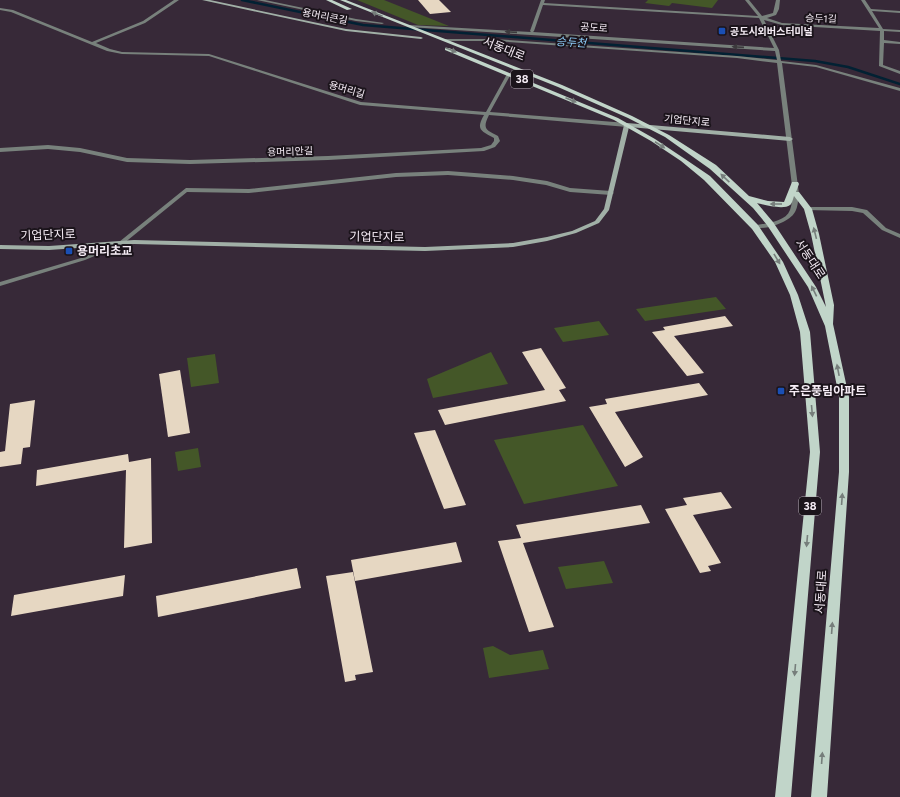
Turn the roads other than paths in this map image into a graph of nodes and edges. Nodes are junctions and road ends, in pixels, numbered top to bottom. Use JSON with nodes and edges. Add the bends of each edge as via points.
{"nodes":[{"id":1,"x":177,"y":0,"type":"edge"},
{"id":2,"x":204,"y":0,"type":"edge"},
{"id":3,"x":259,"y":0,"type":"edge"},
{"id":4,"x":328,"y":0,"type":"edge"},
{"id":5,"x":342,"y":0,"type":"edge"},
{"id":6,"x":747,"y":0,"type":"edge"},
{"id":7,"x":778,"y":0,"type":"edge"},
{"id":8,"x":863,"y":0,"type":"edge"},
{"id":9,"x":542,"y":2,"type":"edge"},
{"id":10,"x":0,"y":9,"type":"edge"},
{"id":11,"x":869,"y":10,"type":"junction"},
{"id":12,"x":900,"y":12,"type":"edge"},
{"id":13,"x":761,"y":17,"type":"junction"},
{"id":14,"x":384,"y":24,"type":"joint"},
{"id":15,"x":411,"y":27,"type":"junction"},
{"id":16,"x":400,"y":30,"type":"dead end"},
{"id":17,"x":882,"y":30,"type":"junction"},
{"id":18,"x":532,"y":31,"type":"dead end"},
{"id":19,"x":900,"y":32,"type":"edge"},
{"id":20,"x":418,"y":37,"type":"junction"},
{"id":21,"x":440,"y":39,"type":"junction"},
{"id":22,"x":882,"y":41,"type":"junction"},
{"id":23,"x":92,"y":43,"type":"junction"},
{"id":24,"x":900,"y":43,"type":"edge"},
{"id":25,"x":778,"y":51,"type":"junction"},
{"id":26,"x":780,"y":61,"type":"junction"},
{"id":27,"x":900,"y":73,"type":"edge"},
{"id":28,"x":509,"y":74,"type":"junction"},
{"id":29,"x":900,"y":90,"type":"edge"},
{"id":30,"x":487,"y":115,"type":"junction"},
{"id":31,"x":627,"y":125,"type":"junction"},
{"id":32,"x":648,"y":126,"type":"junction"},
{"id":33,"x":790,"y":139,"type":"junction"},
{"id":34,"x":0,"y":150,"type":"edge"},
{"id":35,"x":795,"y":184,"type":"junction"},
{"id":36,"x":611,"y":193,"type":"junction"},
{"id":37,"x":796,"y":194,"type":"junction"},
{"id":38,"x":746,"y":197,"type":"junction"},
{"id":39,"x":808,"y":209,"type":"junction"},
{"id":40,"x":770,"y":224,"type":"junction"},
{"id":41,"x":755,"y":227,"type":"junction"},
{"id":42,"x":900,"y":236,"type":"edge"},
{"id":43,"x":121,"y":243,"type":"junction"},
{"id":44,"x":0,"y":247,"type":"edge"},
{"id":45,"x":0,"y":284,"type":"edge"},
{"id":46,"x":830,"y":326,"type":"junction"},
{"id":47,"x":783,"y":797,"type":"edge"},
{"id":48,"x":819,"y":797,"type":"edge"}],
"edges":[{"from":1,"to":23,"type":"street","via":[[144,22]]},
{"from":2,"to":20,"type":"street","name":"용머리큰길","via":[[346,30]]},
{"from":3,"to":14,"type":"street"},
{"from":4,"to":14,"type":"main road"},
{"from":15,"to":5,"type":"main road","name":"서동대로","number":"38","one_way":true},
{"from":6,"to":13,"type":"street"},
{"from":7,"to":13,"type":"street","via":[[777,12],[773,16]]},
{"from":8,"to":11,"type":"street"},
{"from":9,"to":13,"type":"street","name":"공도로"},
{"from":9,"to":18,"type":"street"},
{"from":10,"to":23,"type":"street","name":"용머리길","via":[[12,11]]},
{"from":11,"to":12,"type":"street"},
{"from":11,"to":17,"type":"street"},
{"from":13,"to":17,"type":"street","name":"승두1길","via":[[782,24]]},
{"from":13,"to":25,"type":"street"},
{"from":15,"to":21,"type":"main road","name":"서동대로","number":"38"},
{"from":25,"to":15,"type":"street","name":"공도로","one_way":true,"via":[[584,36]]},
{"from":16,"to":20,"type":"main road","name":"서동대로","number":"38"},
{"from":17,"to":19,"type":"street","name":"승두1길"},
{"from":17,"to":22,"type":"street"},
{"from":20,"to":28,"type":"main road","name":"서동대로","number":"38","one_way":true},
{"from":21,"to":26,"type":"street","name":"공도로","via":[[495,40]]},
{"from":21,"to":32,"type":"main road","name":"서동대로","number":"38","via":[[560,86]]},
{"from":22,"to":24,"type":"street"},
{"from":22,"to":27,"type":"street","via":[[881,66]]},
{"from":23,"to":30,"type":"street","name":"용머리길","via":[[122,53],[209,55],[360,103]]},
{"from":25,"to":26,"type":"street"},
{"from":26,"to":29,"type":"street","name":"공도로","via":[[816,66]]},
{"from":26,"to":33,"type":"street"},
{"from":28,"to":30,"type":"street","name":"용머리안길"},
{"from":28,"to":31,"type":"main road","name":"서동대로","number":"38","one_way":true},
{"from":30,"to":31,"type":"street","name":"용머리길"},
{"from":30,"to":34,"type":"street","name":"용머리안길","via":[[482,127],[496,137],[497,141],[493,146],[482,150],[259,161],[183,162],[127,160],[80,150],[48,147]]},
{"from":31,"to":32,"type":"street","name":"기업단지로"},
{"from":31,"to":36,"type":"street","name":"기업단지로"},
{"from":31,"to":41,"type":"main road","name":"서동대로","number":"38","one_way":true,"via":[[707,178]]},
{"from":32,"to":33,"type":"street","name":"기업단지로"},
{"from":38,"to":32,"type":"main road","name":"서동대로","number":"38","one_way":true,"via":[[713,166]]},
{"from":33,"to":35,"type":"street"},
{"from":35,"to":37,"type":"street"},
{"from":35,"to":38,"type":"main road","one_way":true,"via":[[787,204],[776,206]]},
{"from":36,"to":43,"type":"street","via":[[570,190],[547,183],[513,178],[448,173],[396,175],[249,191],[186,190]]},
{"from":36,"to":43,"type":"street","name":"기업단지로","via":[[607,209],[597,222],[574,232],[513,245],[425,249]]},
{"from":37,"to":39,"type":"main road"},
{"from":37,"to":40,"type":"street","via":[[793,212],[787,218]]},
{"from":38,"to":40,"type":"main road","name":"서동대로","number":"38"},
{"from":39,"to":42,"type":"street","via":[[865,211],[884,229]]},
{"from":46,"to":39,"type":"main road","one_way":true,"via":[[830,305]]},
{"from":40,"to":41,"type":"street"},
{"from":46,"to":40,"type":"main road","name":"서동대로","number":"38","one_way":true,"via":[[812,286]]},
{"from":41,"to":47,"type":"main road","name":"서동대로","number":"38","one_way":true,"via":[[779,262],[794,295],[805,332],[815,452]]},
{"from":43,"to":44,"type":"street","name":"기업단지로","via":[[49,248]]},
{"from":43,"to":45,"type":"street","via":[[83,259]]},
{"from":48,"to":46,"type":"main road","name":"서동대로","number":"38","one_way":true,"via":[[844,472],[844,397]]}]}
